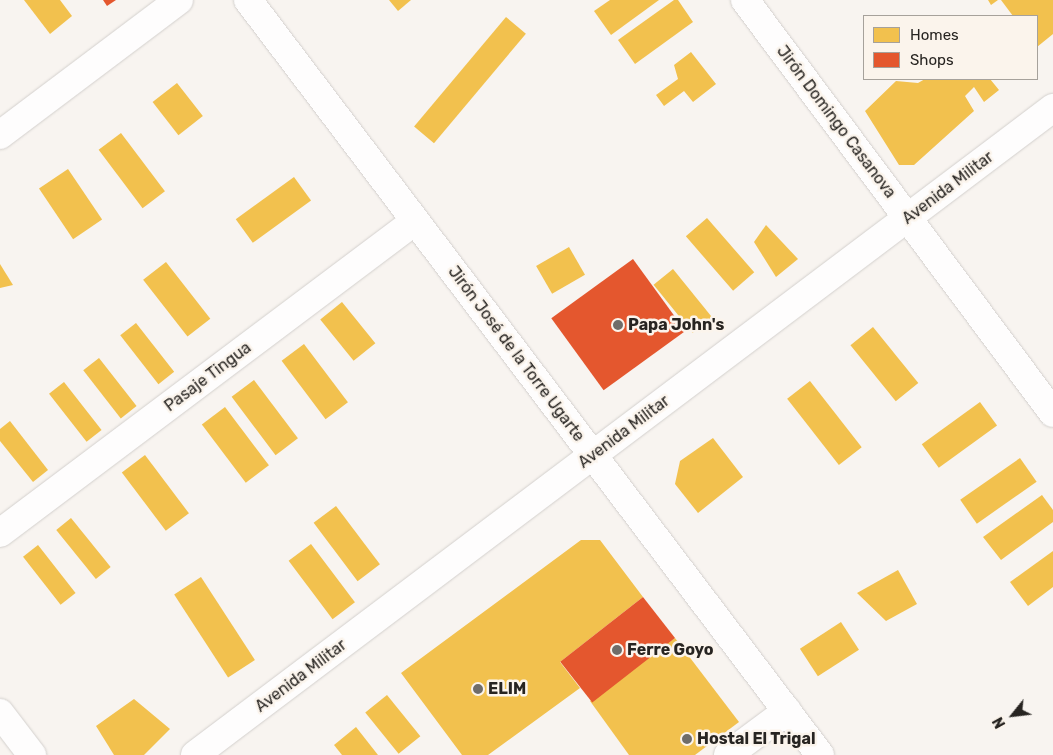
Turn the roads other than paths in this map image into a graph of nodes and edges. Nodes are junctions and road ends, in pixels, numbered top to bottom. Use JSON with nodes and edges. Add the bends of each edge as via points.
{"nodes":[{"id":1,"x":179,"y":0,"type":"edge"},
{"id":2,"x":248,"y":0,"type":"edge"},
{"id":3,"x":745,"y":0,"type":"edge"},
{"id":4,"x":1053,"y":108,"type":"edge"},
{"id":5,"x":0,"y":135,"type":"edge"},
{"id":6,"x":907,"y":218,"type":"junction"},
{"id":7,"x":416,"y":221,"type":"junction"},
{"id":8,"x":1053,"y":413,"type":"edge"},
{"id":9,"x":593,"y":456,"type":"junction"},
{"id":10,"x":0,"y":533,"type":"edge"},
{"id":11,"x":787,"y":711,"type":"junction"},
{"id":12,"x":0,"y":713,"type":"edge"},
{"id":13,"x":32,"y":755,"type":"edge"},
{"id":14,"x":195,"y":755,"type":"edge"},
{"id":15,"x":728,"y":755,"type":"edge"},
{"id":16,"x":820,"y":755,"type":"edge"}],
"edges":[{"from":1,"to":5,"type":"street"},
{"from":2,"to":7,"type":"street","name":"Jirón José de la Torre Ugarte"},
{"from":3,"to":6,"type":"street","name":"Jirón Domingo Casanova"},
{"from":4,"to":6,"type":"street","name":"Avenida Militar"},
{"from":6,"to":8,"type":"street","name":"Jirón Domingo Casanova"},
{"from":6,"to":9,"type":"street","name":"Avenida Militar"},
{"from":7,"to":9,"type":"street","name":"Jirón José de la Torre Ugarte"},
{"from":7,"to":10,"type":"street","name":"Pasaje Tingua"},
{"from":9,"to":11,"type":"street","name":"Jirón José de la Torre Ugarte"},
{"from":9,"to":14,"type":"street","name":"Avenida Militar"},
{"from":11,"to":15,"type":"street"},
{"from":11,"to":16,"type":"street","name":"Jirón José de la Torre Ugarte"},
{"from":12,"to":13,"type":"street"}]}
